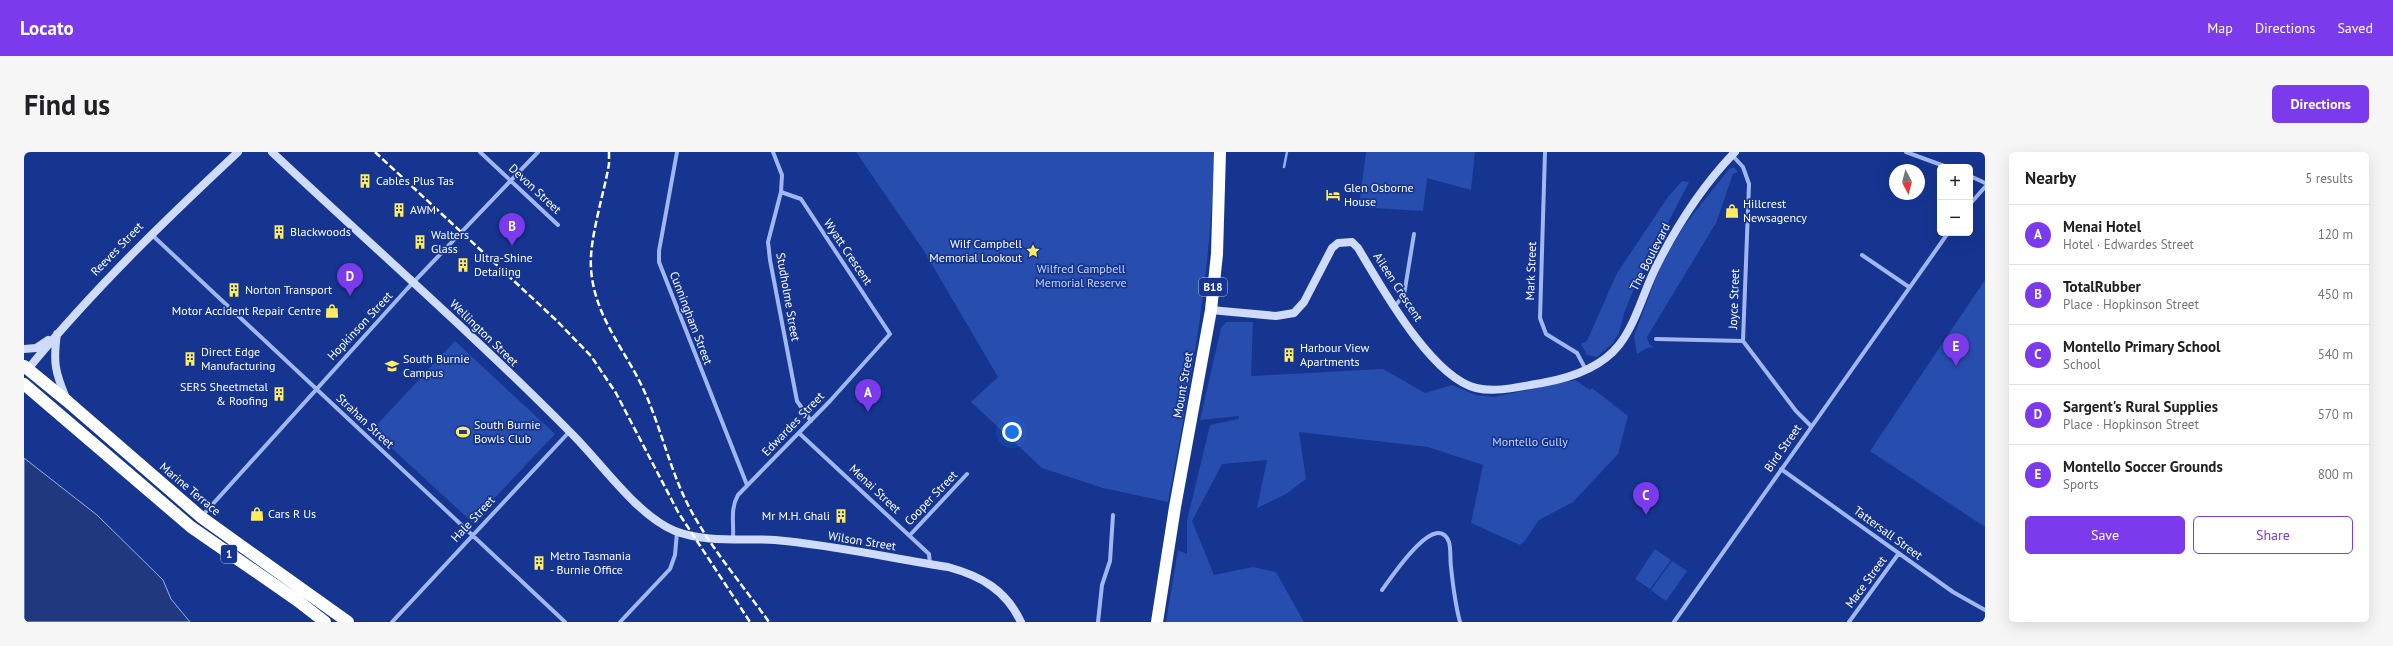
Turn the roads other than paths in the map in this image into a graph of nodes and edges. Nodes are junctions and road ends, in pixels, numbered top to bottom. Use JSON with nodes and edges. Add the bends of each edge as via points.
{"nodes":[{"id":1,"x":238,"y":152,"type":"edge"},
{"id":2,"x":272,"y":152,"type":"edge"},
{"id":3,"x":480,"y":152,"type":"edge"},
{"id":4,"x":538,"y":152,"type":"edge"},
{"id":5,"x":677,"y":152,"type":"edge"},
{"id":6,"x":773,"y":152,"type":"edge"},
{"id":7,"x":1220,"y":152,"type":"edge"},
{"id":8,"x":1545,"y":152,"type":"edge"},
{"id":9,"x":1906,"y":152,"type":"edge"},
{"id":10,"x":1733,"y":154,"type":"edge"},
{"id":11,"x":1939,"y":164,"type":"edge"},
{"id":12,"x":1973,"y":177,"type":"edge"},
{"id":13,"x":510,"y":181,"type":"junction"},
{"id":14,"x":1985,"y":183,"type":"edge"},
{"id":15,"x":1985,"y":187,"type":"edge"},
{"id":16,"x":782,"y":192,"type":"junction"},
{"id":17,"x":1973,"y":201,"type":"edge"},
{"id":18,"x":558,"y":225,"type":"dead end"},
{"id":19,"x":151,"y":234,"type":"junction"},
{"id":20,"x":1414,"y":234,"type":"dead end"},
{"id":21,"x":1946,"y":236,"type":"edge"},
{"id":22,"x":1862,"y":255,"type":"dead end"},
{"id":23,"x":413,"y":282,"type":"junction"},
{"id":24,"x":1909,"y":287,"type":"junction"},
{"id":25,"x":1394,"y":307,"type":"junction"},
{"id":26,"x":1211,"y":310,"type":"junction"},
{"id":27,"x":57,"y":334,"type":"junction"},
{"id":28,"x":890,"y":334,"type":"joint"},
{"id":29,"x":1656,"y":339,"type":"dead end"},
{"id":30,"x":1743,"y":341,"type":"junction"},
{"id":31,"x":24,"y":349,"type":"edge"},
{"id":32,"x":25,"y":369,"type":"edge"},
{"id":33,"x":1586,"y":370,"type":"junction"},
{"id":34,"x":24,"y":384,"type":"edge"},
{"id":35,"x":315,"y":389,"type":"junction"},
{"id":36,"x":67,"y":400,"type":"junction"},
{"id":37,"x":811,"y":421,"type":"junction"},
{"id":38,"x":1811,"y":426,"type":"junction"},
{"id":39,"x":570,"y":431,"type":"junction"},
{"id":40,"x":799,"y":433,"type":"junction"},
{"id":41,"x":1781,"y":469,"type":"junction"},
{"id":42,"x":967,"y":474,"type":"dead end"},
{"id":43,"x":747,"y":485,"type":"junction"},
{"id":44,"x":1113,"y":515,"type":"dead end"},
{"id":45,"x":201,"y":517,"type":"junction"},
{"id":46,"x":677,"y":532,"type":"junction"},
{"id":47,"x":472,"y":535,"type":"junction"},
{"id":48,"x":910,"y":535,"type":"junction"},
{"id":49,"x":733,"y":538,"type":"junction"},
{"id":50,"x":1899,"y":553,"type":"junction"},
{"id":51,"x":930,"y":564,"type":"junction"},
{"id":52,"x":1382,"y":590,"type":"dead end"},
{"id":53,"x":1985,"y":610,"type":"edge"},
{"id":54,"x":325,"y":622,"type":"edge"},
{"id":55,"x":348,"y":622,"type":"edge"},
{"id":56,"x":392,"y":622,"type":"edge"},
{"id":57,"x":565,"y":622,"type":"edge"},
{"id":58,"x":620,"y":622,"type":"edge"},
{"id":59,"x":1021,"y":622,"type":"edge"},
{"id":60,"x":1098,"y":622,"type":"edge"},
{"id":61,"x":1157,"y":622,"type":"edge"},
{"id":62,"x":1460,"y":622,"type":"edge"},
{"id":63,"x":1674,"y":622,"type":"edge"},
{"id":64,"x":1849,"y":622,"type":"edge"}],
"edges":[{"from":1,"to":19,"type":"street","name":"Reeves Street"},
{"from":2,"to":23,"type":"street","name":"Wellington Street"},
{"from":3,"to":13,"type":"street","name":"Devon Street"},
{"from":4,"to":13,"type":"street","name":"Hopkinson Street"},
{"from":5,"to":43,"type":"street","name":"Cunningham Street","via":[[659,262]]},
{"from":6,"to":16,"type":"street","name":"Studholme Street","via":[[782,175]]},
{"from":7,"to":26,"type":"highway","name":"Mount Street","number":"B18","via":[[1217,254]]},
{"from":8,"to":33,"type":"street","name":"Mark Street","via":[[1540,318],[1546,334],[1577,353]]},
{"from":9,"to":11,"type":"street"},
{"from":10,"to":30,"type":"street","name":"Joyce Street","via":[[1743,167],[1749,184]]},
{"from":10,"to":33,"type":"street","name":"The Boulevard","via":[[1687,212],[1658,263],[1618,345]]},
{"from":12,"to":14,"type":"street"},
{"from":13,"to":18,"type":"street","name":"Devon Street"},
{"from":13,"to":23,"type":"street","name":"Hopkinson Street"},
{"from":15,"to":17,"type":"street"},
{"from":16,"to":28,"type":"street","name":"Wyatt Crescent","via":[[801,200]]},
{"from":16,"to":37,"type":"street","name":"Studholme Street","via":[[768,242],[770,260],[797,401]]},
{"from":19,"to":27,"type":"street","name":"Reeves Street"},
{"from":19,"to":35,"type":"street","name":"Strahan Street"},
{"from":20,"to":25,"type":"street","via":[[1404,295]]},
{"from":21,"to":24,"type":"street","name":"Bird Street"},
{"from":22,"to":24,"type":"street"},
{"from":23,"to":35,"type":"street","name":"Hopkinson Street"},
{"from":23,"to":39,"type":"street","name":"Wellington Street"},
{"from":24,"to":38,"type":"street","name":"Bird Street"},
{"from":25,"to":26,"type":"street","name":"Aileen Crescent","via":[[1358,248],[1352,242],[1344,241],[1332,248],[1304,302],[1294,314],[1276,316]]},
{"from":25,"to":33,"type":"street","name":"Aileen Crescent","via":[[1450,374],[1475,388],[1506,389],[1548,382]]},
{"from":26,"to":61,"type":"highway","name":"Mount Street","number":"B18"},
{"from":27,"to":31,"type":"street","via":[[36,348]]},
{"from":27,"to":32,"type":"street","name":"Reeves Street"},
{"from":27,"to":36,"type":"street","via":[[53,358],[55,373]]},
{"from":28,"to":37,"type":"street","name":"Edwardes Street"},
{"from":29,"to":30,"type":"street"},
{"from":30,"to":38,"type":"street","name":"Joyce Street","via":[[1796,411]]},
{"from":32,"to":36,"type":"highway","name":"Marine Terrace","number":"1"},
{"from":34,"to":54,"type":"highway","number":"1","via":[[191,527]]},
{"from":35,"to":45,"type":"street","name":"Hopkinson Street"},
{"from":35,"to":47,"type":"street","name":"Strahan Street"},
{"from":36,"to":45,"type":"highway","name":"Marine Terrace","number":"1"},
{"from":37,"to":40,"type":"street","name":"Edwardes Street"},
{"from":38,"to":41,"type":"street","name":"Bird Street"},
{"from":39,"to":46,"type":"street","name":"Wellington Street","via":[[649,516]]},
{"from":39,"to":47,"type":"street","name":"Hale Street"},
{"from":40,"to":43,"type":"street","name":"Edwardes Street"},
{"from":40,"to":48,"type":"street","name":"Menai Street"},
{"from":41,"to":50,"type":"street","name":"Tattersall Street"},
{"from":41,"to":63,"type":"street","name":"Bird Street"},
{"from":42,"to":48,"type":"street","name":"Cooper Street"},
{"from":43,"to":49,"type":"street","name":"Edwardes Street","via":[[733,503]]},
{"from":44,"to":60,"type":"street","via":[[1110,561],[1102,585]]},
{"from":45,"to":55,"type":"highway","name":"Marine Terrace","number":"1"},
{"from":46,"to":49,"type":"street","name":"Wilson Street","via":[[701,537]]},
{"from":46,"to":58,"type":"street","via":[[675,555],[670,569]]},
{"from":47,"to":56,"type":"street","name":"Hale Street"},
{"from":47,"to":57,"type":"street","name":"Strahan Street"},
{"from":48,"to":51,"type":"street","name":"Menai Street","via":[[929,554]]},
{"from":49,"to":51,"type":"street","name":"Wilson Street","via":[[801,543]]},
{"from":50,"to":53,"type":"street","name":"Tattersall Street","via":[[1953,592]]},
{"from":50,"to":64,"type":"street","name":"Mace Street"},
{"from":51,"to":59,"type":"street","name":"Wilson Street","via":[[969,573],[985,581],[1007,600]]},
{"from":52,"to":62,"type":"street","via":[[1416,546],[1426,537],[1442,535],[1449,542],[1453,591]]}]}
